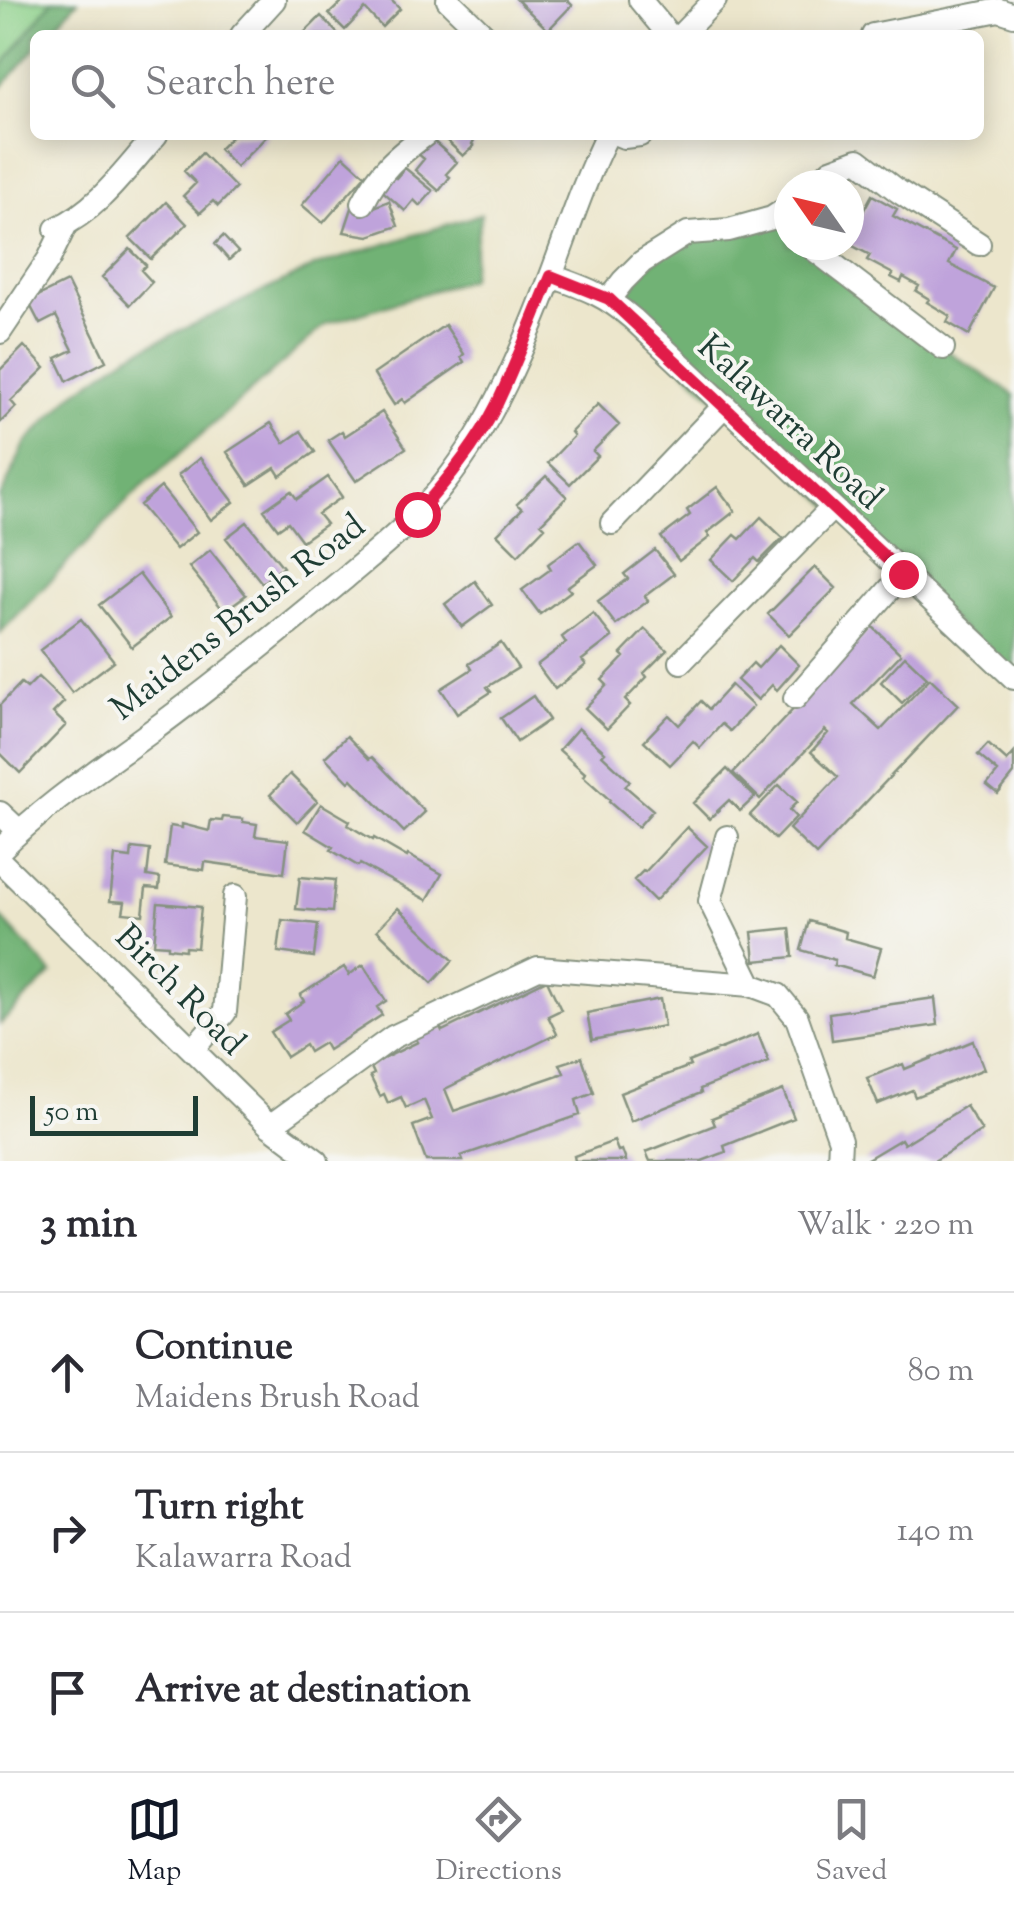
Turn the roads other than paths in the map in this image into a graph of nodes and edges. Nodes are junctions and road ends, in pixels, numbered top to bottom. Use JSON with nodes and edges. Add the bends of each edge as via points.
{"nodes":[{"id":1,"x":274,"y":0,"type":"edge"},
{"id":2,"x":448,"y":0,"type":"edge"},
{"id":3,"x":640,"y":0,"type":"edge"},
{"id":4,"x":715,"y":0,"type":"edge"},
{"id":5,"x":1014,"y":15,"type":"edge"},
{"id":6,"x":247,"y":30,"type":"edge"},
{"id":7,"x":479,"y":30,"type":"edge"},
{"id":8,"x":665,"y":30,"type":"edge"},
{"id":9,"x":686,"y":30,"type":"edge"},
{"id":10,"x":898,"y":30,"type":"edge"},
{"id":11,"x":152,"y":140,"type":"edge"},
{"id":12,"x":418,"y":140,"type":"edge"},
{"id":13,"x":605,"y":140,"type":"edge"},
{"id":14,"x":831,"y":170,"type":"edge"},
{"id":15,"x":363,"y":203,"type":"dead end"},
{"id":16,"x":774,"y":221,"type":"edge"},
{"id":17,"x":979,"y":244,"type":"dead end"},
{"id":18,"x":828,"y":260,"type":"edge"},
{"id":19,"x":551,"y":276,"type":"junction"},
{"id":20,"x":609,"y":299,"type":"junction"},
{"id":21,"x":0,"y":332,"type":"edge"},
{"id":22,"x":943,"y":348,"type":"dead end"},
{"id":23,"x":725,"y":405,"type":"junction"},
{"id":24,"x":832,"y":508,"type":"junction"},
{"id":25,"x":612,"y":523,"type":"dead end"},
{"id":26,"x":903,"y":574,"type":"junction"},
{"id":27,"x":681,"y":662,"type":"dead end"},
{"id":28,"x":1014,"y":678,"type":"edge"},
{"id":29,"x":795,"y":698,"type":"dead end"},
{"id":30,"x":0,"y":814,"type":"edge"},
{"id":31,"x":19,"y":831,"type":"junction"},
{"id":32,"x":727,"y":836,"type":"dead end"},
{"id":33,"x":0,"y":850,"type":"edge"},
{"id":34,"x":0,"y":860,"type":"edge"},
{"id":35,"x":235,"y":896,"type":"dead end"},
{"id":36,"x":751,"y":985,"type":"junction"},
{"id":37,"x":193,"y":1049,"type":"junction"},
{"id":38,"x":270,"y":1126,"type":"junction"},
{"id":39,"x":317,"y":1161,"type":"edge"},
{"id":40,"x":839,"y":1161,"type":"edge"}],
"edges":[{"from":1,"to":6,"type":"street"},
{"from":2,"to":7,"type":"street"},
{"from":3,"to":8,"type":"street"},
{"from":4,"to":9,"type":"street"},
{"from":5,"to":10,"type":"street","via":[[999,10]]},
{"from":11,"to":21,"type":"street","via":[[96,205],[61,227],[49,259]]},
{"from":12,"to":15,"type":"street","via":[[392,160]]},
{"from":13,"to":19,"type":"street","name":"Maidens Brush Road"},
{"from":14,"to":17,"type":"street","via":[[858,160]]},
{"from":16,"to":20,"type":"street","via":[[688,233],[642,262]]},
{"from":18,"to":22,"type":"street"},
{"from":19,"to":20,"type":"street","name":"Kalawarra Road"},
{"from":19,"to":31,"type":"street","name":"Maidens Brush Road","via":[[494,409],[417,514],[256,652]]},
{"from":20,"to":23,"type":"street","name":"Kalawarra Road"},
{"from":23,"to":24,"type":"street","name":"Kalawarra Road"},
{"from":23,"to":25,"type":"street"},
{"from":24,"to":26,"type":"street","name":"Kalawarra Road"},
{"from":24,"to":27,"type":"street"},
{"from":26,"to":28,"type":"street","name":"Kalawarra Road"},
{"from":26,"to":29,"type":"street"},
{"from":30,"to":31,"type":"street"},
{"from":31,"to":33,"type":"street","name":"Maidens Brush Road"},
{"from":32,"to":36,"type":"street","via":[[710,901]]},
{"from":34,"to":37,"type":"street","name":"Birch Road"},
{"from":35,"to":37,"type":"street","via":[[225,1012]]},
{"from":36,"to":38,"type":"street","via":[[538,968],[393,1036]]},
{"from":36,"to":40,"type":"street","via":[[778,995],[797,1018],[840,1140]]},
{"from":37,"to":38,"type":"street","name":"Birch Road"},
{"from":38,"to":39,"type":"street","name":"Birch Road"}]}
